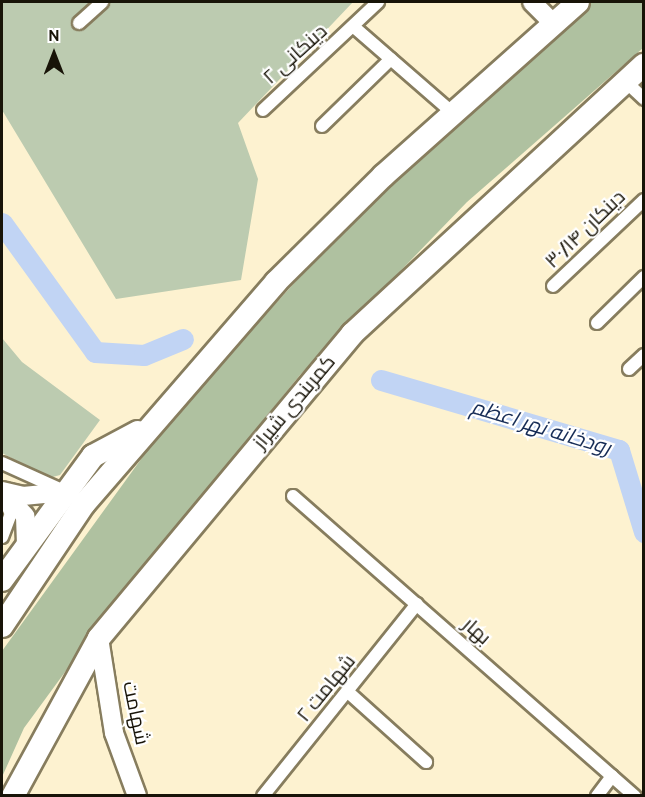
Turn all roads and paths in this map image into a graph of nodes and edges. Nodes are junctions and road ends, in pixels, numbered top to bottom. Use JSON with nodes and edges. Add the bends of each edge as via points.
{"nodes":[{"id":1,"x":102,"y":2,"type":"edge"},
{"id":2,"x":378,"y":2,"type":"edge"},
{"id":3,"x":532,"y":2,"type":"edge"},
{"id":4,"x":578,"y":2,"type":"edge"},
{"id":5,"x":79,"y":23,"type":"dead end"},
{"id":6,"x":553,"y":23,"type":"junction"},
{"id":7,"x":354,"y":27,"type":"junction"},
{"id":8,"x":391,"y":59,"type":"junction"},
{"id":9,"x":644,"y":65,"type":"edge"},
{"id":10,"x":625,"y":81,"type":"junction"},
{"id":11,"x":644,"y":99,"type":"edge"},
{"id":12,"x":263,"y":110,"type":"dead end"},
{"id":13,"x":453,"y":113,"type":"junction"},
{"id":14,"x":322,"y":126,"type":"dead end"},
{"id":15,"x":644,"y":200,"type":"edge"},
{"id":16,"x":644,"y":277,"type":"edge"},
{"id":17,"x":553,"y":286,"type":"dead end"},
{"id":18,"x":597,"y":323,"type":"dead end"},
{"id":19,"x":644,"y":355,"type":"edge"},
{"id":20,"x":629,"y":369,"type":"dead end"},
{"id":21,"x":147,"y":427,"type":"junction"},
{"id":22,"x":2,"y":463,"type":"edge"},
{"id":23,"x":2,"y":492,"type":"edge"},
{"id":24,"x":65,"y":492,"type":"junction"},
{"id":25,"x":293,"y":496,"type":"dead end"},
{"id":26,"x":2,"y":537,"type":"edge"},
{"id":27,"x":11,"y":561,"type":"edge"},
{"id":28,"x":417,"y":604,"type":"junction"},
{"id":29,"x":2,"y":626,"type":"edge"},
{"id":30,"x":99,"y":638,"type":"junction"},
{"id":31,"x":348,"y":692,"type":"junction"},
{"id":32,"x":426,"y":762,"type":"dead end"},
{"id":33,"x":612,"y":776,"type":"junction"},
{"id":34,"x":266,"y":794,"type":"edge"},
{"id":35,"x":13,"y":795,"type":"edge"},
{"id":36,"x":137,"y":795,"type":"edge"},
{"id":37,"x":597,"y":795,"type":"edge"},
{"id":38,"x":635,"y":795,"type":"edge"}],
"edges":[{"from":1,"to":5,"type":"street"},
{"from":2,"to":7,"type":"street","name":"۲ دینکانی"},
{"from":3,"to":6,"type":"street"},
{"from":4,"to":6,"type":"highway"},
{"from":6,"to":13,"type":"highway"},
{"from":7,"to":8,"type":"street"},
{"from":7,"to":12,"type":"street","name":"۲ دینکانی"},
{"from":8,"to":13,"type":"street"},
{"from":8,"to":14,"type":"street"},
{"from":9,"to":10,"type":"highway","name":"کمربندی شیراز"},
{"from":10,"to":11,"type":"street"},
{"from":10,"to":30,"type":"highway","name":"کمربندی شیراز","via":[[352,334]]},
{"from":13,"to":21,"type":"highway","via":[[276,282]]},
{"from":15,"to":17,"type":"street","name":"۳۰/۱۴ دینکان"},
{"from":16,"to":18,"type":"street"},
{"from":19,"to":20,"type":"street"},
{"from":21,"to":24,"type":"highway","via":[[93,456]]},
{"from":21,"to":29,"type":"highway","via":[[84,504]]},
{"from":22,"to":24,"type":"street"},
{"from":23,"to":24,"type":"street","via":[[23,496]]},
{"from":23,"to":26,"type":"street","via":[[11,514]]},
{"from":23,"to":27,"type":"street","via":[[25,516]]},
{"from":24,"to":27,"type":"highway"},
{"from":25,"to":28,"type":"street","name":"بهار"},
{"from":28,"to":31,"type":"street","name":"۲ شهامت"},
{"from":28,"to":33,"type":"street","name":"بهار"},
{"from":30,"to":35,"type":"highway","name":"کمربندی شیراز"},
{"from":30,"to":36,"type":"street","name":"شهامت","via":[[114,733]]},
{"from":31,"to":32,"type":"street"},
{"from":31,"to":34,"type":"street","name":"۲ شهامت"},
{"from":33,"to":37,"type":"street"},
{"from":33,"to":38,"type":"street","name":"بهار"}]}
